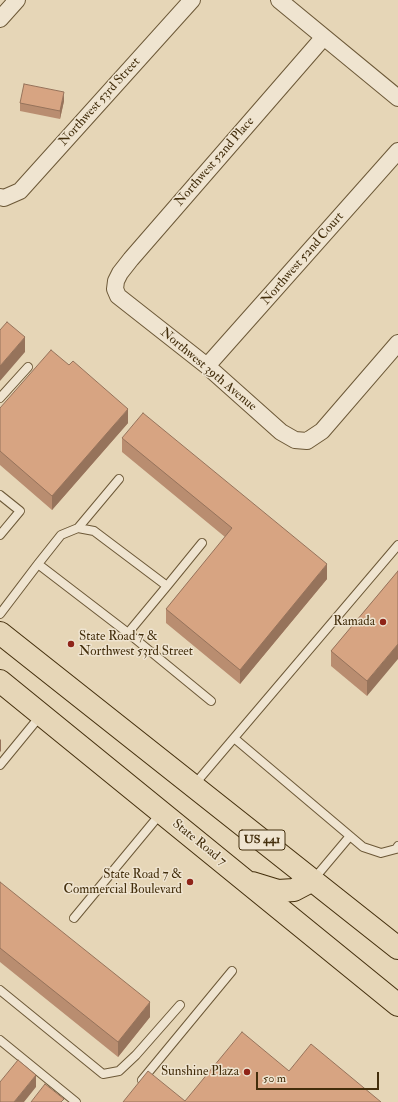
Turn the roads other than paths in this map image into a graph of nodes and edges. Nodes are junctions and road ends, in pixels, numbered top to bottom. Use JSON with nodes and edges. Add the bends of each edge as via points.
{"nodes":[{"id":1,"x":17,"y":0,"type":"edge"},
{"id":2,"x":192,"y":0,"type":"edge"},
{"id":3,"x":279,"y":0,"type":"edge"},
{"id":4,"x":0,"y":19,"type":"edge"},
{"id":5,"x":323,"y":38,"type":"junction"},
{"id":6,"x":398,"y":98,"type":"edge"},
{"id":7,"x":398,"y":151,"type":"edge"},
{"id":8,"x":2,"y":198,"type":"edge"},
{"id":9,"x":115,"y":289,"type":"joint"},
{"id":10,"x":398,"y":343,"type":"edge"},
{"id":11,"x":28,"y":366,"type":"dead end"},
{"id":12,"x":207,"y":366,"type":"junction"},
{"id":13,"x":0,"y":398,"type":"edge"},
{"id":14,"x":119,"y":479,"type":"dead end"},
{"id":15,"x":0,"y":495,"type":"edge"},
{"id":16,"x":78,"y":528,"type":"junction"},
{"id":17,"x":0,"y":535,"type":"edge"},
{"id":18,"x":202,"y":543,"type":"dead end"},
{"id":19,"x":398,"y":545,"type":"edge"},
{"id":20,"x":38,"y":564,"type":"junction"},
{"id":21,"x":167,"y":586,"type":"junction"},
{"id":22,"x":0,"y":614,"type":"edge"},
{"id":23,"x":0,"y":633,"type":"edge"},
{"id":24,"x":128,"y":633,"type":"junction"},
{"id":25,"x":0,"y":648,"type":"edge"},
{"id":26,"x":34,"y":658,"type":"junction"},
{"id":27,"x":0,"y":681,"type":"edge"},
{"id":28,"x":212,"y":701,"type":"dead end"},
{"id":29,"x":41,"y":715,"type":"junction"},
{"id":30,"x":234,"y":738,"type":"junction"},
{"id":31,"x":0,"y":765,"type":"edge"},
{"id":32,"x":194,"y":786,"type":"junction"},
{"id":33,"x":161,"y":813,"type":"junction"},
{"id":34,"x":350,"y":836,"type":"junction"},
{"id":35,"x":398,"y":846,"type":"edge"},
{"id":36,"x":313,"y":880,"type":"junction"},
{"id":37,"x":245,"y":881,"type":"junction"},
{"id":38,"x":74,"y":918,"type":"dead end"},
{"id":39,"x":398,"y":948,"type":"edge"},
{"id":40,"x":232,"y":971,"type":"dead end"},
{"id":41,"x":0,"y":990,"type":"edge"},
{"id":42,"x":180,"y":1005,"type":"dead end"},
{"id":43,"x":398,"y":1005,"type":"edge"},
{"id":44,"x":0,"y":1040,"type":"edge"},
{"id":45,"x":138,"y":1084,"type":"edge"},
{"id":46,"x":76,"y":1102,"type":"edge"}],
"edges":[{"from":1,"to":4,"type":"street"},
{"from":2,"to":8,"type":"street","name":"Northwest 53rd Street","via":[[20,191]]},
{"from":3,"to":5,"type":"street"},
{"from":5,"to":6,"type":"street"},
{"from":5,"to":9,"type":"street","name":"Northwest 52nd Place","via":[[131,259],[120,273]]},
{"from":7,"to":12,"type":"street","name":"Northwest 52nd Court"},
{"from":9,"to":12,"type":"street","name":"Northwest 39th Avenue","via":[[118,296]]},
{"from":10,"to":12,"type":"street","name":"Northwest 39th Avenue","via":[[322,431],[307,441],[295,440],[281,432]]},
{"from":11,"to":13,"type":"lane"},
{"from":14,"to":16,"type":"lane"},
{"from":15,"to":17,"type":"lane","via":[[20,511]]},
{"from":16,"to":20,"type":"lane","via":[[61,535]]},
{"from":16,"to":21,"type":"lane","via":[[94,531]]},
{"from":18,"to":21,"type":"lane"},
{"from":19,"to":30,"type":"lane"},
{"from":20,"to":22,"type":"lane"},
{"from":20,"to":24,"type":"lane"},
{"from":21,"to":24,"type":"lane"},
{"from":23,"to":26,"type":"main road","number":"US 441"},
{"from":24,"to":28,"type":"lane"},
{"from":25,"to":26,"type":"main road"},
{"from":26,"to":32,"type":"main road","number":"US 441"},
{"from":27,"to":29,"type":"main road","name":"State Road 7"},
{"from":29,"to":31,"type":"lane"},
{"from":29,"to":33,"type":"main road","name":"State Road 7"},
{"from":30,"to":32,"type":"lane"},
{"from":30,"to":34,"type":"lane"},
{"from":32,"to":36,"type":"main road","number":"US 441"},
{"from":33,"to":37,"type":"main road","name":"State Road 7"},
{"from":33,"to":38,"type":"lane"},
{"from":34,"to":35,"type":"lane","via":[[363,847],[382,853]]},
{"from":34,"to":36,"type":"lane"},
{"from":36,"to":37,"type":"main road","via":[[294,890],[278,891]]},
{"from":36,"to":39,"type":"main road","number":"US 441"},
{"from":37,"to":43,"type":"main road","name":"State Road 7"},
{"from":40,"to":45,"type":"lane"},
{"from":41,"to":42,"type":"lane","via":[[103,1074],[119,1071]]},
{"from":44,"to":46,"type":"lane"}]}
